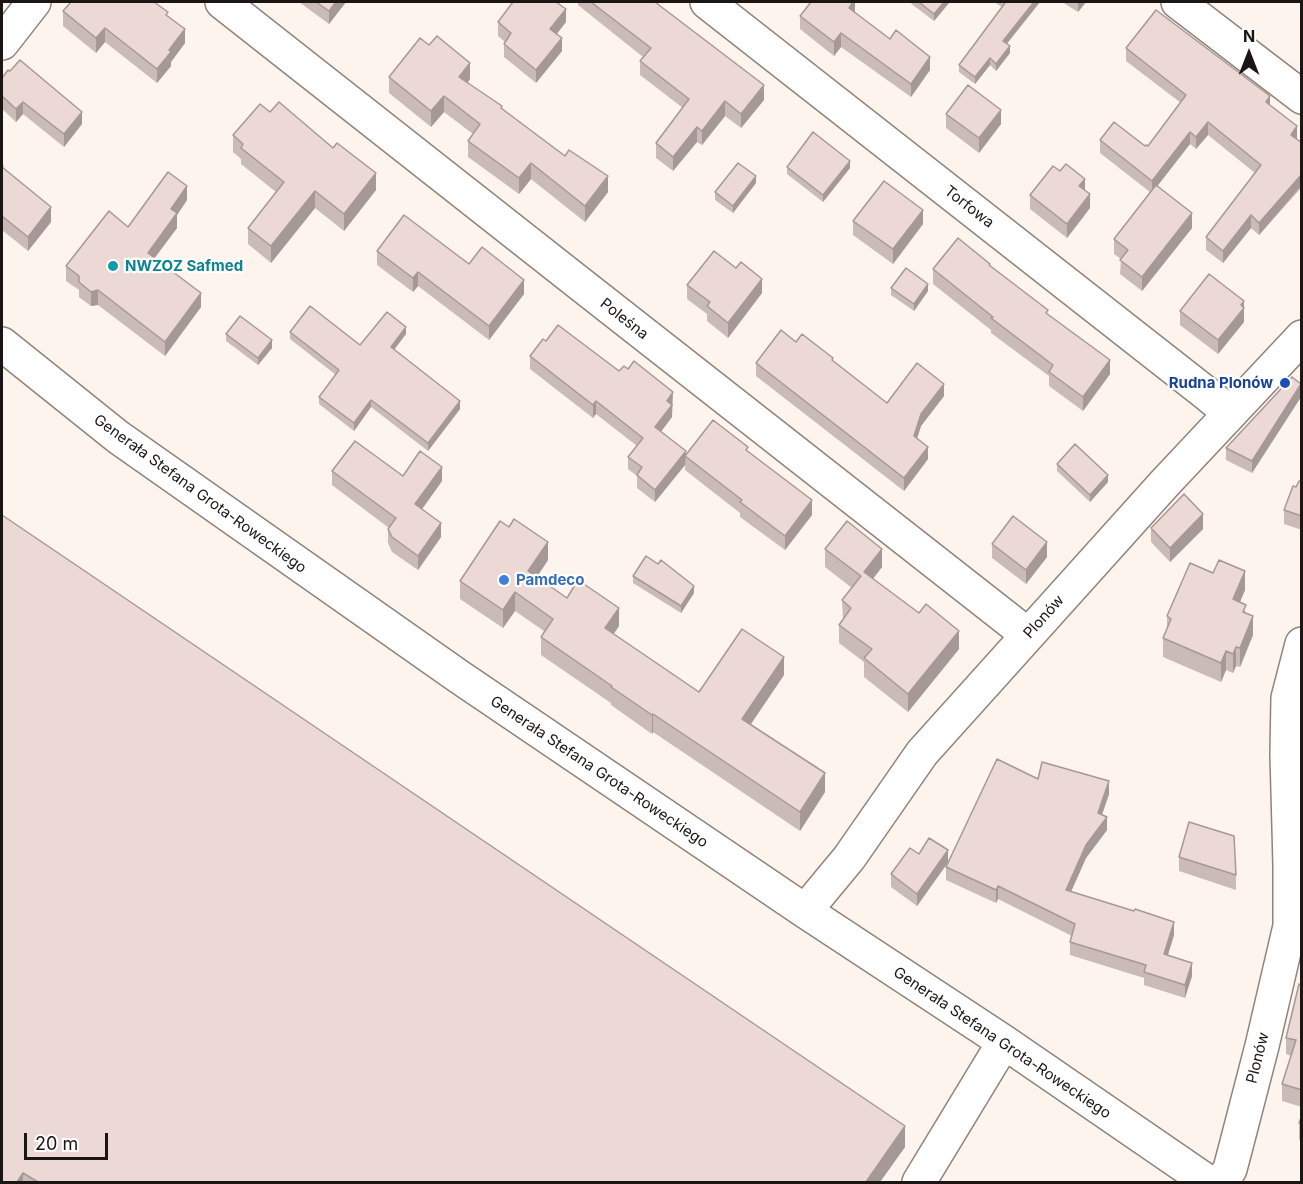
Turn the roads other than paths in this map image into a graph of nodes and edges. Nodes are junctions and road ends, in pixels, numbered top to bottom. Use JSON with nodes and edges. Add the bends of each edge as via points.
{"nodes":[{"id":1,"x":33,"y":2,"type":"edge"},
{"id":2,"x":222,"y":2,"type":"edge"},
{"id":3,"x":707,"y":2,"type":"edge"},
{"id":4,"x":1178,"y":2,"type":"edge"},
{"id":5,"x":2,"y":43,"type":"edge"},
{"id":6,"x":1302,"y":97,"type":"edge"},
{"id":7,"x":1302,"y":337,"type":"edge"},
{"id":8,"x":2,"y":344,"type":"edge"},
{"id":9,"x":1230,"y":413,"type":"junction"},
{"id":10,"x":1028,"y":635,"type":"junction"},
{"id":11,"x":1302,"y":644,"type":"edge"},
{"id":12,"x":1296,"y":865,"type":"edge"},
{"id":13,"x":805,"y":911,"type":"junction"},
{"id":14,"x":1296,"y":927,"type":"edge"},
{"id":15,"x":1004,"y":1042,"type":"junction"},
{"id":16,"x":919,"y":1182,"type":"edge"},
{"id":17,"x":1208,"y":1182,"type":"edge"},
{"id":18,"x":1222,"y":1182,"type":"edge"}],
"edges":[{"from":1,"to":5,"type":"street"},
{"from":2,"to":10,"type":"street","name":"Poleśna"},
{"from":3,"to":9,"type":"street","name":"Torfowa"},
{"from":4,"to":6,"type":"street"},
{"from":7,"to":9,"type":"street","name":"Plonów"},
{"from":8,"to":13,"type":"street","name":"Generała Stefana Grota-Roweckiego","via":[[137,451],[458,676]]},
{"from":9,"to":10,"type":"street","name":"Plonów"},
{"from":10,"to":13,"type":"street","name":"Plonów","via":[[922,753],[849,858]]},
{"from":11,"to":12,"type":"street","name":"Plonów","via":[[1288,698],[1287,754]]},
{"from":12,"to":14,"type":"street","name":"Plonów"},
{"from":13,"to":15,"type":"street","name":"Generała Stefana Grota-Roweckiego"},
{"from":14,"to":18,"type":"street","name":"Plonów","via":[[1230,1169]]},
{"from":15,"to":16,"type":"street"},
{"from":15,"to":17,"type":"street","name":"Generała Stefana Grota-Roweckiego"}]}
